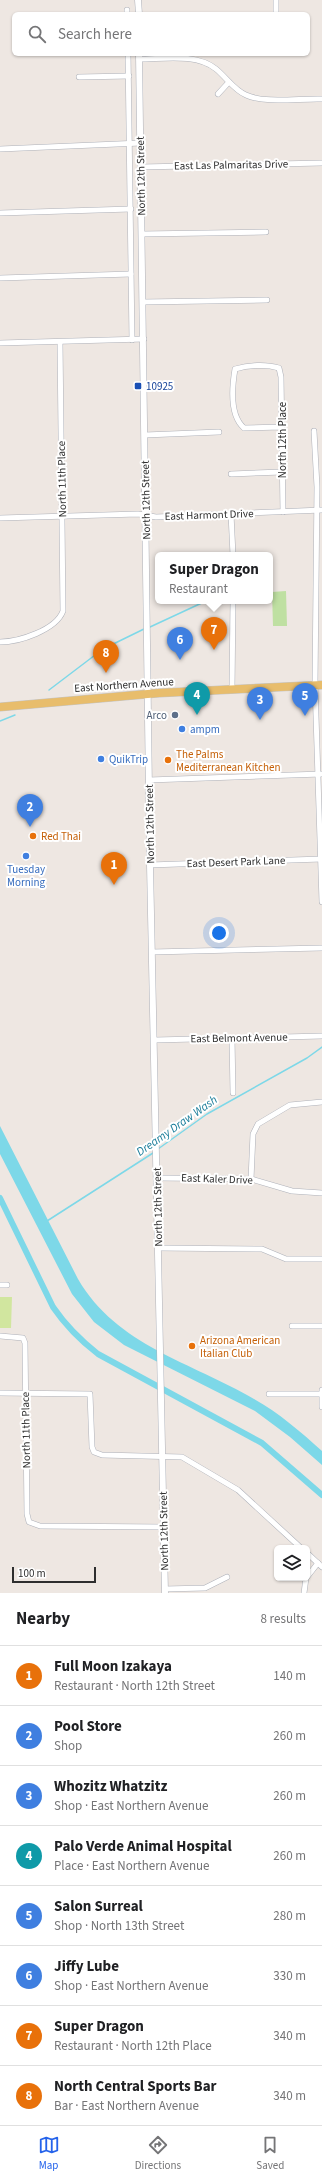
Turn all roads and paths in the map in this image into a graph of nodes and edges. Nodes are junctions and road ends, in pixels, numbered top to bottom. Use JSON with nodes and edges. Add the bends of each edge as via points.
{"nodes":[{"id":1,"x":138,"y":0,"type":"edge"},
{"id":2,"x":276,"y":0,"type":"edge"},
{"id":3,"x":139,"y":12,"type":"edge"},
{"id":4,"x":276,"y":12,"type":"edge"},
{"id":5,"x":128,"y":56,"type":"edge"},
{"id":6,"x":139,"y":57,"type":"edge"},
{"id":7,"x":129,"y":76,"type":"junction"},
{"id":8,"x":79,"y":77,"type":"dead end"},
{"id":9,"x":229,"y":82,"type":"junction"},
{"id":10,"x":218,"y":94,"type":"dead end"},
{"id":11,"x":322,"y":98,"type":"edge"},
{"id":12,"x":130,"y":144,"type":"junction"},
{"id":13,"x":141,"y":144,"type":"junction"},
{"id":14,"x":0,"y":148,"type":"edge"},
{"id":15,"x":322,"y":163,"type":"edge"},
{"id":16,"x":141,"y":167,"type":"junction"},
{"id":17,"x":131,"y":209,"type":"junction"},
{"id":18,"x":0,"y":213,"type":"edge"},
{"id":19,"x":266,"y":232,"type":"dead end"},
{"id":20,"x":142,"y":234,"type":"junction"},
{"id":21,"x":131,"y":274,"type":"junction"},
{"id":22,"x":0,"y":278,"type":"edge"},
{"id":23,"x":268,"y":300,"type":"dead end"},
{"id":24,"x":143,"y":302,"type":"junction"},
{"id":25,"x":144,"y":339,"type":"junction"},
{"id":26,"x":132,"y":340,"type":"junction"},
{"id":27,"x":60,"y":342,"type":"junction"},
{"id":28,"x":0,"y":343,"type":"edge"},
{"id":29,"x":281,"y":427,"type":"junction"},
{"id":30,"x":314,"y":431,"type":"dead end"},
{"id":31,"x":219,"y":432,"type":"dead end"},
{"id":32,"x":145,"y":434,"type":"junction"},
{"id":33,"x":282,"y":472,"type":"junction"},
{"id":34,"x":231,"y":474,"type":"dead end"},
{"id":35,"x":315,"y":510,"type":"junction"},
{"id":36,"x":322,"y":510,"type":"edge"},
{"id":37,"x":283,"y":512,"type":"junction"},
{"id":38,"x":231,"y":514,"type":"junction"},
{"id":39,"x":62,"y":516,"type":"junction"},
{"id":40,"x":146,"y":516,"type":"junction"},
{"id":41,"x":0,"y":518,"type":"edge"},
{"id":42,"x":233,"y":552,"type":"edge"},
{"id":43,"x":233,"y":604,"type":"edge"},
{"id":44,"x":0,"y":642,"type":"edge"},
{"id":45,"x":319,"y":685,"type":"edge"},
{"id":46,"x":232,"y":689,"type":"junction"},
{"id":47,"x":148,"y":694,"type":"junction"},
{"id":48,"x":0,"y":706,"type":"edge"},
{"id":49,"x":320,"y":774,"type":"edge"},
{"id":50,"x":149,"y":780,"type":"junction"},
{"id":51,"x":321,"y":859,"type":"edge"},
{"id":52,"x":150,"y":865,"type":"junction"},
{"id":53,"x":322,"y":902,"type":"edge"},
{"id":54,"x":322,"y":948,"type":"edge"},
{"id":55,"x":152,"y":952,"type":"junction"},
{"id":56,"x":322,"y":1036,"type":"edge"},
{"id":57,"x":232,"y":1039,"type":"junction"},
{"id":58,"x":155,"y":1040,"type":"junction"},
{"id":59,"x":233,"y":1093,"type":"dead end"},
{"id":60,"x":322,"y":1102,"type":"edge"},
{"id":61,"x":158,"y":1178,"type":"junction"},
{"id":62,"x":251,"y":1180,"type":"junction"},
{"id":63,"x":322,"y":1193,"type":"edge"},
{"id":64,"x":159,"y":1248,"type":"junction"},
{"id":65,"x":322,"y":1259,"type":"edge"},
{"id":66,"x":0,"y":1285,"type":"edge"},
{"id":67,"x":7,"y":1285,"type":"dead end"},
{"id":68,"x":292,"y":1326,"type":"dead end"},
{"id":69,"x":322,"y":1326,"type":"edge"},
{"id":70,"x":0,"y":1336,"type":"edge"},
{"id":71,"x":322,"y":1392,"type":"edge"},
{"id":72,"x":0,"y":1393,"type":"edge"},
{"id":73,"x":25,"y":1393,"type":"junction"},
{"id":74,"x":269,"y":1394,"type":"dead end"},
{"id":75,"x":322,"y":1407,"type":"edge"},
{"id":76,"x":163,"y":1457,"type":"junction"},
{"id":77,"x":164,"y":1527,"type":"junction"},
{"id":78,"x":298,"y":1545,"type":"edge"},
{"id":79,"x":310,"y":1556,"type":"edge"},
{"id":80,"x":320,"y":1565,"type":"edge"},
{"id":81,"x":310,"y":1574,"type":"edge"},
{"id":82,"x":227,"y":1578,"type":"dead end"},
{"id":83,"x":306,"y":1581,"type":"edge"},
{"id":84,"x":165,"y":1591,"type":"edge"},
{"id":85,"x":304,"y":1593,"type":"edge"}],
"edges":[{"from":1,"to":3,"type":"street"},
{"from":2,"to":4,"type":"street"},
{"from":5,"to":7,"type":"street","name":"North 12th Street"},
{"from":6,"to":9,"type":"street","via":[[199,60],[209,64]]},
{"from":6,"to":13,"type":"street","name":"North 12th Street"},
{"from":7,"to":8,"type":"street"},
{"from":7,"to":12,"type":"street","name":"North 12th Street"},
{"from":9,"to":10,"type":"street"},
{"from":9,"to":11,"type":"street","via":[[238,91],[253,98]]},
{"from":12,"to":13,"type":"street"},
{"from":12,"to":14,"type":"street"},
{"from":12,"to":17,"type":"street","name":"North 12th Street"},
{"from":13,"to":16,"type":"street","name":"North 12th Street"},
{"from":15,"to":16,"type":"street","name":"East Las Palmaritas Drive"},
{"from":16,"to":20,"type":"street","name":"North 12th Street"},
{"from":17,"to":18,"type":"street"},
{"from":17,"to":21,"type":"street","name":"North 12th Street"},
{"from":19,"to":20,"type":"street"},
{"from":20,"to":24,"type":"street","name":"North 12th Street"},
{"from":21,"to":22,"type":"street"},
{"from":21,"to":26,"type":"street","name":"North 12th Street"},
{"from":23,"to":24,"type":"street"},
{"from":24,"to":25,"type":"street","name":"North 12th Street"},
{"from":25,"to":26,"type":"street"},
{"from":25,"to":32,"type":"street","name":"North 12th Street"},
{"from":26,"to":27,"type":"street"},
{"from":27,"to":28,"type":"street"},
{"from":27,"to":39,"type":"street","name":"North 11th Place"},
{"from":29,"to":29,"type":"street","name":"North 12th Place","via":[[244,428],[237,422],[234,414],[235,369],[272,366],[279,368],[282,376]]},
{"from":29,"to":33,"type":"street","name":"North 12th Place"},
{"from":30,"to":35,"type":"street"},
{"from":31,"to":32,"type":"street"},
{"from":32,"to":40,"type":"street","name":"North 12th Street"},
{"from":33,"to":34,"type":"street"},
{"from":33,"to":37,"type":"street","name":"North 12th Place"},
{"from":35,"to":36,"type":"street","name":"East Harmont Drive"},
{"from":35,"to":37,"type":"street","name":"East Harmont Drive"},
{"from":35,"to":45,"type":"street"},
{"from":37,"to":38,"type":"street","name":"East Harmont Drive"},
{"from":38,"to":40,"type":"street","name":"East Harmont Drive"},
{"from":38,"to":42,"type":"street"},
{"from":39,"to":40,"type":"street","name":"East Harmont Drive"},
{"from":39,"to":41,"type":"street","name":"East Harmont Drive"},
{"from":39,"to":44,"type":"street","name":"North 11th Place","via":[[64,605],[61,616],[51,626],[20,640]]},
{"from":40,"to":47,"type":"street","name":"North 12th Street"},
{"from":43,"to":46,"type":"street"},
{"from":45,"to":46,"type":"main road","name":"East Northern Avenue"},
{"from":45,"to":49,"type":"street"},
{"from":46,"to":47,"type":"main road","name":"East Northern Avenue"},
{"from":47,"to":48,"type":"main road","name":"East Northern Avenue"},
{"from":47,"to":50,"type":"street","name":"North 12th Street"},
{"from":49,"to":50,"type":"street"},
{"from":49,"to":51,"type":"street"},
{"from":50,"to":52,"type":"street","name":"North 12th Street"},
{"from":51,"to":52,"type":"street","name":"East Desert Park Lane"},
{"from":51,"to":53,"type":"street"},
{"from":52,"to":55,"type":"street","name":"North 12th Street"},
{"from":54,"to":55,"type":"street"},
{"from":55,"to":58,"type":"street","name":"North 12th Street"},
{"from":56,"to":57,"type":"street","name":"East Belmont Avenue"},
{"from":57,"to":58,"type":"street","name":"East Belmont Avenue"},
{"from":57,"to":59,"type":"street"},
{"from":58,"to":61,"type":"street","name":"North 12th Street"},
{"from":60,"to":62,"type":"street","via":[[290,1105],[252,1128]]},
{"from":61,"to":62,"type":"street","name":"East Kaler Drive"},
{"from":61,"to":64,"type":"street","name":"North 12th Street"},
{"from":62,"to":63,"type":"street","name":"East Kaler Drive","via":[[292,1192]]},
{"from":64,"to":65,"type":"street","via":[[262,1249],[286,1259]]},
{"from":64,"to":76,"type":"street","name":"North 12th Street"},
{"from":66,"to":67,"type":"street"},
{"from":68,"to":69,"type":"street"},
{"from":70,"to":73,"type":"street","name":"North 11th Place","via":[[23,1338]]},
{"from":71,"to":74,"type":"street"},
{"from":71,"to":75,"type":"street"},
{"from":72,"to":73,"type":"street"},
{"from":73,"to":76,"type":"street","via":[[90,1394],[94,1452],[102,1456]]},
{"from":73,"to":77,"type":"street","name":"North 11th Place","via":[[29,1522],[40,1526]]},
{"from":76,"to":77,"type":"street","name":"North 12th Street"},
{"from":76,"to":78,"type":"street","via":[[182,1457],[238,1490]]},
{"from":77,"to":84,"type":"street","name":"North 12th Street"},
{"from":79,"to":80,"type":"street"},
{"from":80,"to":81,"type":"street"},
{"from":82,"to":84,"type":"street","via":[[204,1588]]},
{"from":83,"to":85,"type":"street"}]}
